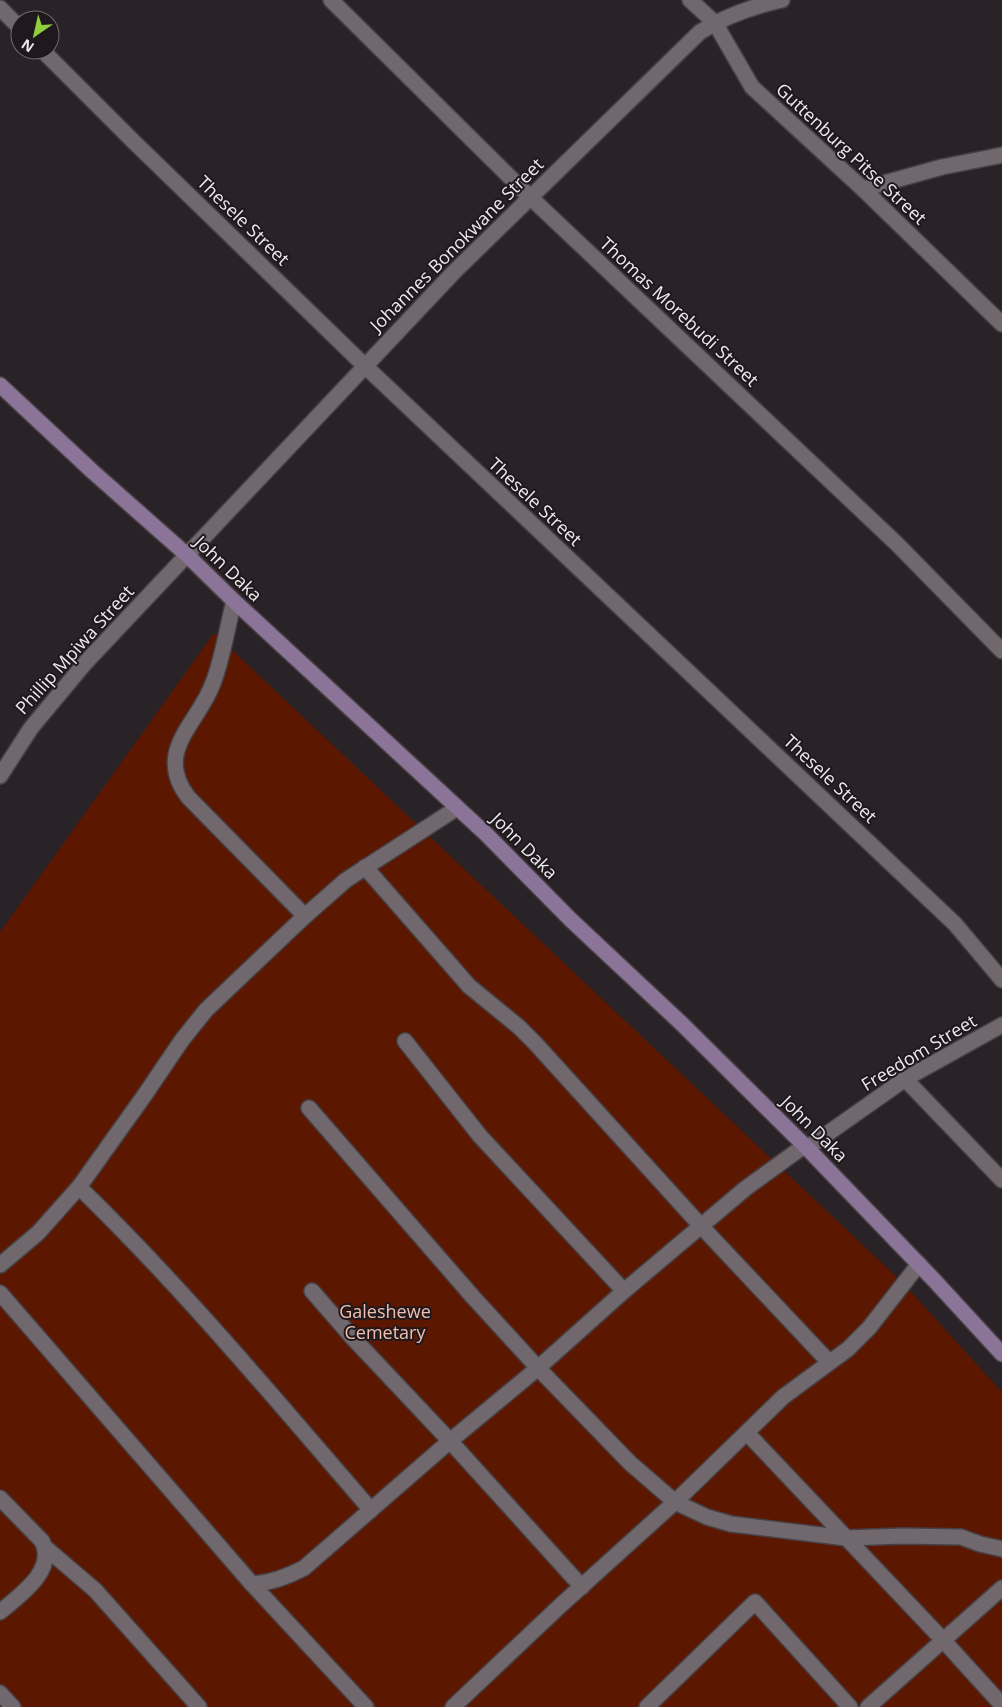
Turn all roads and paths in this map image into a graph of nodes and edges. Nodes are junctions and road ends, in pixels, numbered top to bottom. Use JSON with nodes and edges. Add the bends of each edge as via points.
{"nodes":[{"id":1,"x":331,"y":0,"type":"edge"},
{"id":2,"x":690,"y":0,"type":"edge"},
{"id":3,"x":782,"y":0,"type":"edge"},
{"id":4,"x":0,"y":8,"type":"edge"},
{"id":5,"x":10,"y":18,"type":"edge"},
{"id":6,"x":715,"y":23,"type":"junction"},
{"id":7,"x":52,"y":60,"type":"edge"},
{"id":8,"x":1002,"y":155,"type":"edge"},
{"id":9,"x":864,"y":189,"type":"junction"},
{"id":10,"x":530,"y":198,"type":"junction"},
{"id":11,"x":1002,"y":324,"type":"edge"},
{"id":12,"x":365,"y":366,"type":"junction"},
{"id":13,"x":0,"y":385,"type":"edge"},
{"id":14,"x":188,"y":556,"type":"junction"},
{"id":15,"x":234,"y":601,"type":"junction"},
{"id":16,"x":1002,"y":651,"type":"edge"},
{"id":17,"x":0,"y":776,"type":"edge"},
{"id":18,"x":457,"y":808,"type":"junction"},
{"id":19,"x":365,"y":868,"type":"junction"},
{"id":20,"x":305,"y":916,"type":"junction"},
{"id":21,"x":1002,"y":980,"type":"edge"},
{"id":22,"x":1002,"y":1025,"type":"edge"},
{"id":23,"x":405,"y":1041,"type":"dead end"},
{"id":24,"x":905,"y":1079,"type":"junction"},
{"id":25,"x":309,"y":1108,"type":"dead end"},
{"id":26,"x":805,"y":1147,"type":"junction"},
{"id":27,"x":1002,"y":1180,"type":"edge"},
{"id":28,"x":79,"y":1187,"type":"junction"},
{"id":29,"x":701,"y":1226,"type":"junction"},
{"id":30,"x":919,"y":1264,"type":"junction"},
{"id":31,"x":0,"y":1265,"type":"edge"},
{"id":32,"x":312,"y":1291,"type":"dead end"},
{"id":33,"x":624,"y":1291,"type":"junction"},
{"id":34,"x":0,"y":1293,"type":"edge"},
{"id":35,"x":1002,"y":1354,"type":"edge"},
{"id":36,"x":829,"y":1362,"type":"junction"},
{"id":37,"x":538,"y":1368,"type":"junction"},
{"id":38,"x":747,"y":1433,"type":"junction"},
{"id":39,"x":450,"y":1441,"type":"junction"},
{"id":40,"x":0,"y":1498,"type":"edge"},
{"id":41,"x":675,"y":1502,"type":"junction"},
{"id":42,"x":371,"y":1510,"type":"junction"},
{"id":43,"x":846,"y":1538,"type":"junction"},
{"id":44,"x":47,"y":1549,"type":"junction"},
{"id":45,"x":1002,"y":1549,"type":"edge"},
{"id":46,"x":252,"y":1584,"type":"junction"},
{"id":47,"x":582,"y":1587,"type":"junction"},
{"id":48,"x":1002,"y":1588,"type":"edge"},
{"id":49,"x":0,"y":1612,"type":"edge"},
{"id":50,"x":943,"y":1640,"type":"junction"},
{"id":51,"x":0,"y":1693,"type":"edge"},
{"id":52,"x":1002,"y":1706,"type":"edge"},
{"id":53,"x":12,"y":1707,"type":"edge"},
{"id":54,"x":199,"y":1707,"type":"edge"},
{"id":55,"x":366,"y":1707,"type":"edge"},
{"id":56,"x":453,"y":1707,"type":"edge"},
{"id":57,"x":647,"y":1707,"type":"edge"},
{"id":58,"x":850,"y":1707,"type":"edge"},
{"id":59,"x":868,"y":1707,"type":"edge"}],
"edges":[{"from":1,"to":10,"type":"street","name":"Thomas Morebudi Street"},
{"from":2,"to":6,"type":"street","name":"Guttenburg Pitse Street"},
{"from":3,"to":6,"type":"street","name":"Johannes Bonokwane Street"},
{"from":4,"to":5,"type":"street"},
{"from":6,"to":9,"type":"street","name":"Guttenburg Pitse Street","via":[[752,87]]},
{"from":6,"to":10,"type":"street","name":"Johannes Bonokwane Street","via":[[700,32]]},
{"from":7,"to":12,"type":"street","name":"Thesele Street"},
{"from":8,"to":9,"type":"street","via":[[942,167]]},
{"from":9,"to":11,"type":"street","name":"Guttenburg Pitse Street"},
{"from":10,"to":12,"type":"street","name":"Johannes Bonokwane Street"},
{"from":10,"to":16,"type":"street","name":"Thomas Morebudi Street","via":[[897,544]]},
{"from":12,"to":14,"type":"street","name":"Johannes Bonokwane Street"},
{"from":12,"to":21,"type":"street","name":"Thesele Street","via":[[904,874],[955,924]]},
{"from":13,"to":14,"type":"street","name":"John Daka"},
{"from":14,"to":15,"type":"street","name":"John Daka"},
{"from":14,"to":17,"type":"street","name":"Phillip Mpiwa Street","via":[[86,662],[31,728]]},
{"from":15,"to":18,"type":"street","name":"John Daka"},
{"from":15,"to":20,"type":"street","via":[[214,682],[181,737],[177,751],[177,776],[188,796]]},
{"from":18,"to":19,"type":"street"},
{"from":18,"to":26,"type":"street","name":"John Daka"},
{"from":19,"to":20,"type":"street"},
{"from":19,"to":29,"type":"street","via":[[469,986],[520,1027]]},
{"from":20,"to":28,"type":"street","via":[[206,1010]]},
{"from":22,"to":24,"type":"street","name":"Freedom Street"},
{"from":23,"to":33,"type":"street","via":[[480,1136]]},
{"from":24,"to":26,"type":"street","name":"Freedom Street"},
{"from":24,"to":27,"type":"street"},
{"from":25,"to":37,"type":"street"},
{"from":26,"to":29,"type":"street","name":"Freedom Street","via":[[746,1188]]},
{"from":26,"to":30,"type":"street","name":"John Daka"},
{"from":28,"to":31,"type":"street","via":[[38,1233]]},
{"from":28,"to":42,"type":"street","via":[[191,1302]]},
{"from":29,"to":33,"type":"street","name":"Freedom Street"},
{"from":29,"to":36,"type":"street"},
{"from":30,"to":35,"type":"street","name":"John Daka"},
{"from":30,"to":36,"type":"street","via":[[869,1328]]},
{"from":32,"to":39,"type":"street"},
{"from":33,"to":37,"type":"street","name":"Freedom Street"},
{"from":34,"to":46,"type":"street"},
{"from":36,"to":38,"type":"street","via":[[783,1398]]},
{"from":37,"to":39,"type":"street","name":"Freedom Street"},
{"from":37,"to":41,"type":"street","via":[[630,1462]]},
{"from":38,"to":41,"type":"street"},
{"from":38,"to":43,"type":"street"},
{"from":39,"to":42,"type":"street","name":"Freedom Street"},
{"from":39,"to":47,"type":"street"},
{"from":40,"to":44,"type":"street","via":[[35,1532]]},
{"from":41,"to":43,"type":"street","via":[[731,1524]]},
{"from":41,"to":47,"type":"street"},
{"from":42,"to":46,"type":"street","name":"Freedom Street","via":[[304,1568],[268,1583]]},
{"from":43,"to":45,"type":"street","via":[[955,1536]]},
{"from":43,"to":50,"type":"street"},
{"from":44,"to":49,"type":"street","via":[[47,1558],[37,1578]]},
{"from":44,"to":54,"type":"street","via":[[95,1590]]},
{"from":46,"to":55,"type":"street"},
{"from":47,"to":56,"type":"street"},
{"from":48,"to":50,"type":"street"},
{"from":50,"to":52,"type":"street"},
{"from":50,"to":59,"type":"street"},
{"from":51,"to":53,"type":"street"},
{"from":57,"to":58,"type":"street","via":[[755,1602]]}]}
